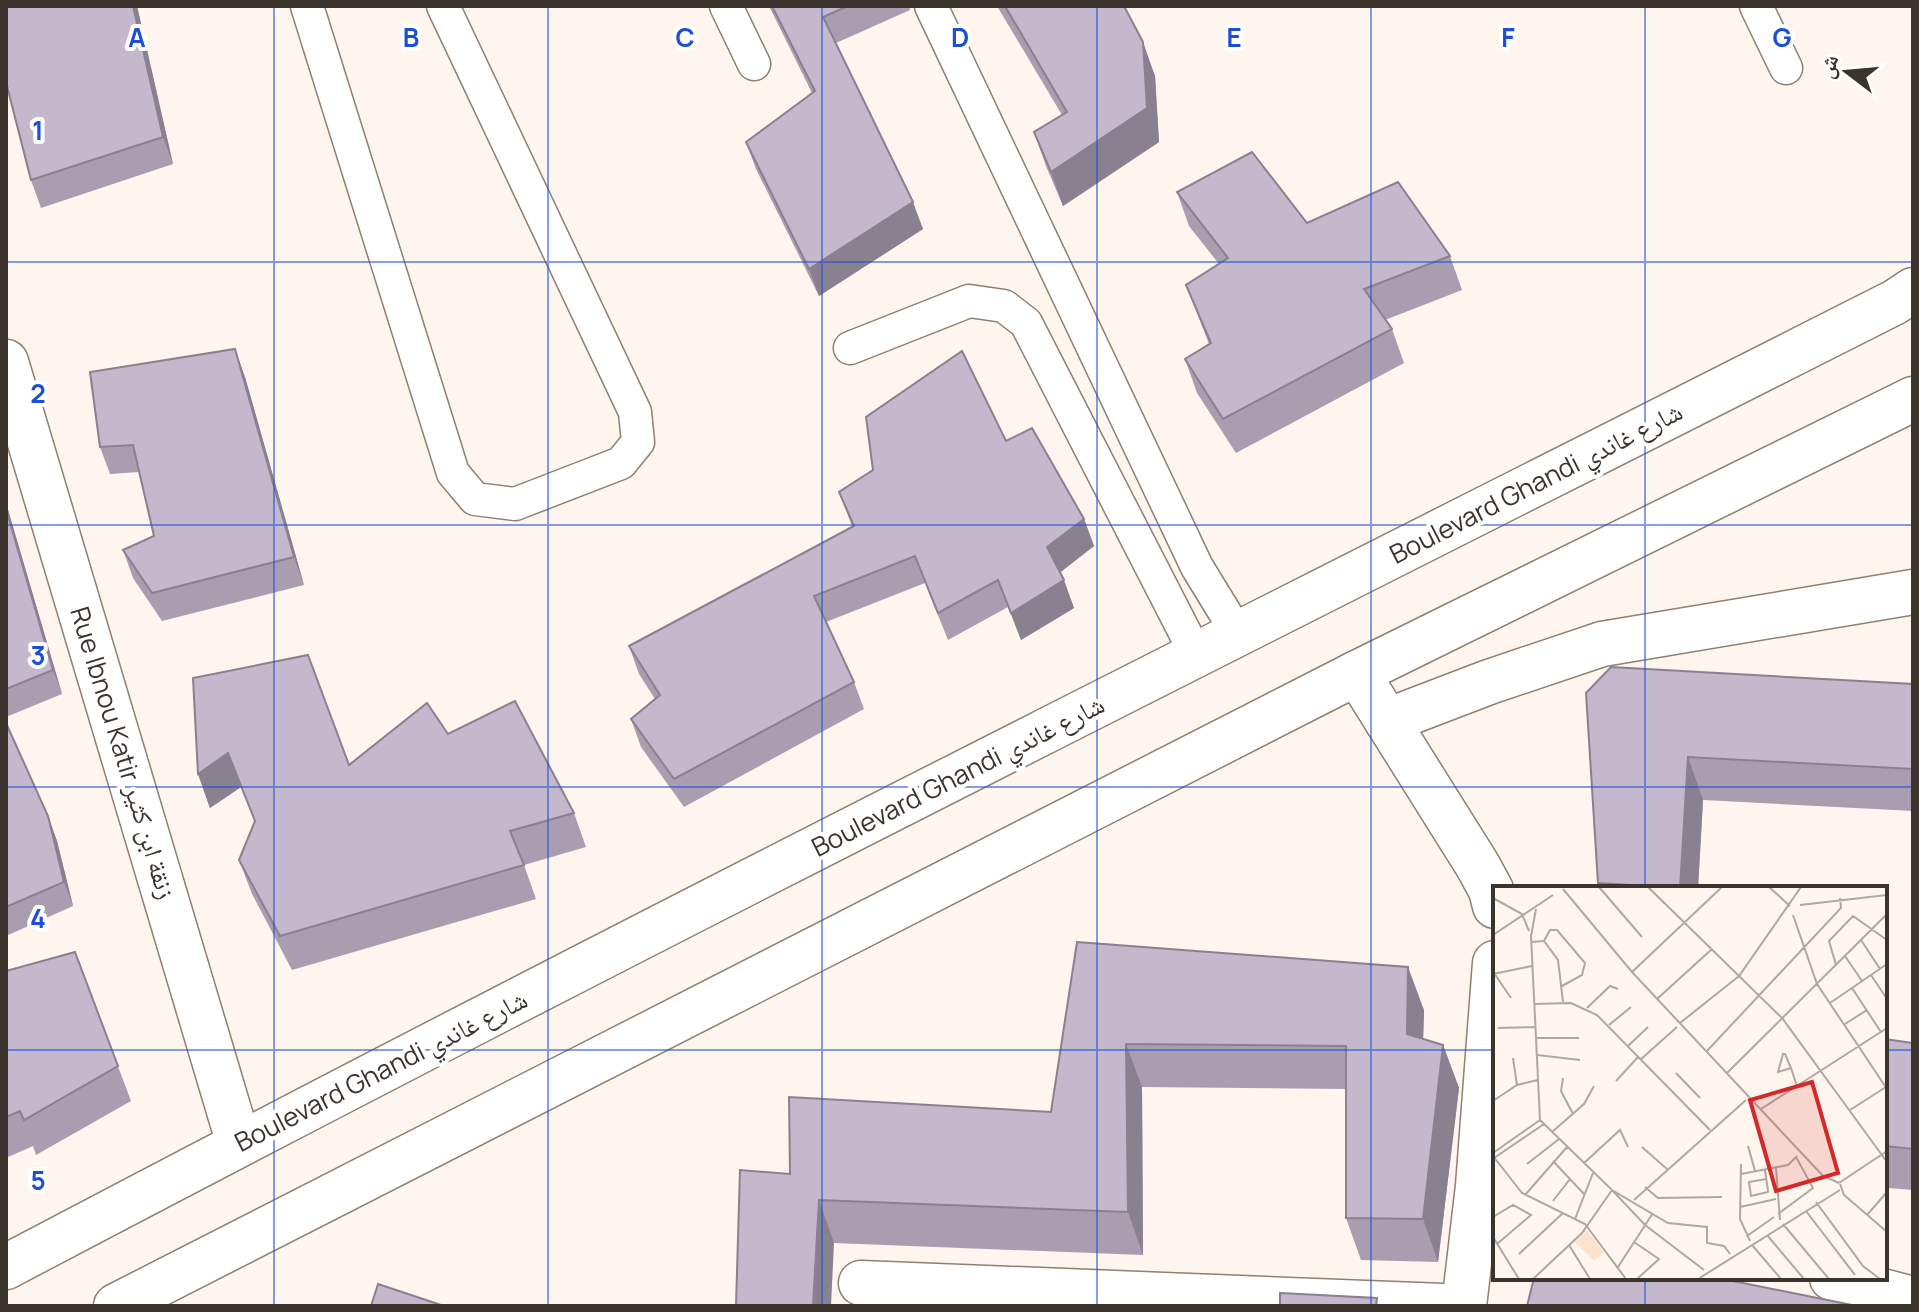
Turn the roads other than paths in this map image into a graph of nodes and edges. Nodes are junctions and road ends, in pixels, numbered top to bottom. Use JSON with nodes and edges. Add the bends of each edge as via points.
{"nodes":[{"id":1,"x":307,"y":6,"type":"edge"},
{"id":2,"x":443,"y":6,"type":"edge"},
{"id":3,"x":726,"y":6,"type":"edge"},
{"id":4,"x":931,"y":6,"type":"edge"},
{"id":5,"x":1756,"y":6,"type":"edge"},
{"id":6,"x":754,"y":64,"type":"dead end"},
{"id":7,"x":1786,"y":68,"type":"dead end"},
{"id":8,"x":1913,"y":290,"type":"edge"},
{"id":9,"x":850,"y":348,"type":"dead end"},
{"id":10,"x":6,"y":362,"type":"edge"},
{"id":11,"x":1913,"y":399,"type":"edge"},
{"id":12,"x":1913,"y":592,"type":"edge"},
{"id":13,"x":1238,"y":634,"type":"junction"},
{"id":14,"x":1196,"y":654,"type":"junction"},
{"id":15,"x":1357,"y":673,"type":"junction"},
{"id":16,"x":1387,"y":721,"type":"junction"},
{"id":17,"x":1493,"y":898,"type":"edge"},
{"id":18,"x":1493,"y":1013,"type":"edge"},
{"id":19,"x":239,"y":1144,"type":"junction"},
{"id":20,"x":1486,"y":1188,"type":"edge"},
{"id":21,"x":6,"y":1267,"type":"edge"},
{"id":22,"x":1840,"y":1280,"type":"edge"},
{"id":23,"x":861,"y":1283,"type":"dead end"},
{"id":24,"x":1913,"y":1299,"type":"edge"},
{"id":25,"x":116,"y":1306,"type":"edge"},
{"id":26,"x":1443,"y":1306,"type":"edge"},
{"id":27,"x":1464,"y":1306,"type":"edge"}],
"edges":[{"from":1,"to":2,"type":"lane","via":[[453,473],[475,499],[515,504],[621,463],[638,442],[635,412]]},
{"from":3,"to":6,"type":"lane"},
{"from":4,"to":13,"type":"lane","via":[[1197,567]]},
{"from":5,"to":7,"type":"lane"},
{"from":8,"to":13,"type":"main road","name":"Boulevard Ghandi شارع غاندي"},
{"from":9,"to":14,"type":"lane","via":[[969,301],[1004,306],[1026,323]]},
{"from":10,"to":19,"type":"main road","name":"Rue Ibnou Katir زنقة ابن كثير"},
{"from":11,"to":15,"type":"main road"},
{"from":12,"to":16,"type":"main road","via":[[1602,644]]},
{"from":13,"to":14,"type":"main road","name":"Boulevard Ghandi شارع غاندي"},
{"from":14,"to":19,"type":"main road","name":"Boulevard Ghandi شارع غاندي"},
{"from":15,"to":16,"type":"main road"},
{"from":15,"to":25,"type":"main road"},
{"from":16,"to":17,"type":"main road"},
{"from":18,"to":20,"type":"main road"},
{"from":19,"to":21,"type":"main road","name":"Boulevard Ghandi شارع غاندي"},
{"from":20,"to":27,"type":"main road"},
{"from":22,"to":24,"type":"main road"},
{"from":23,"to":26,"type":"main road"}]}
